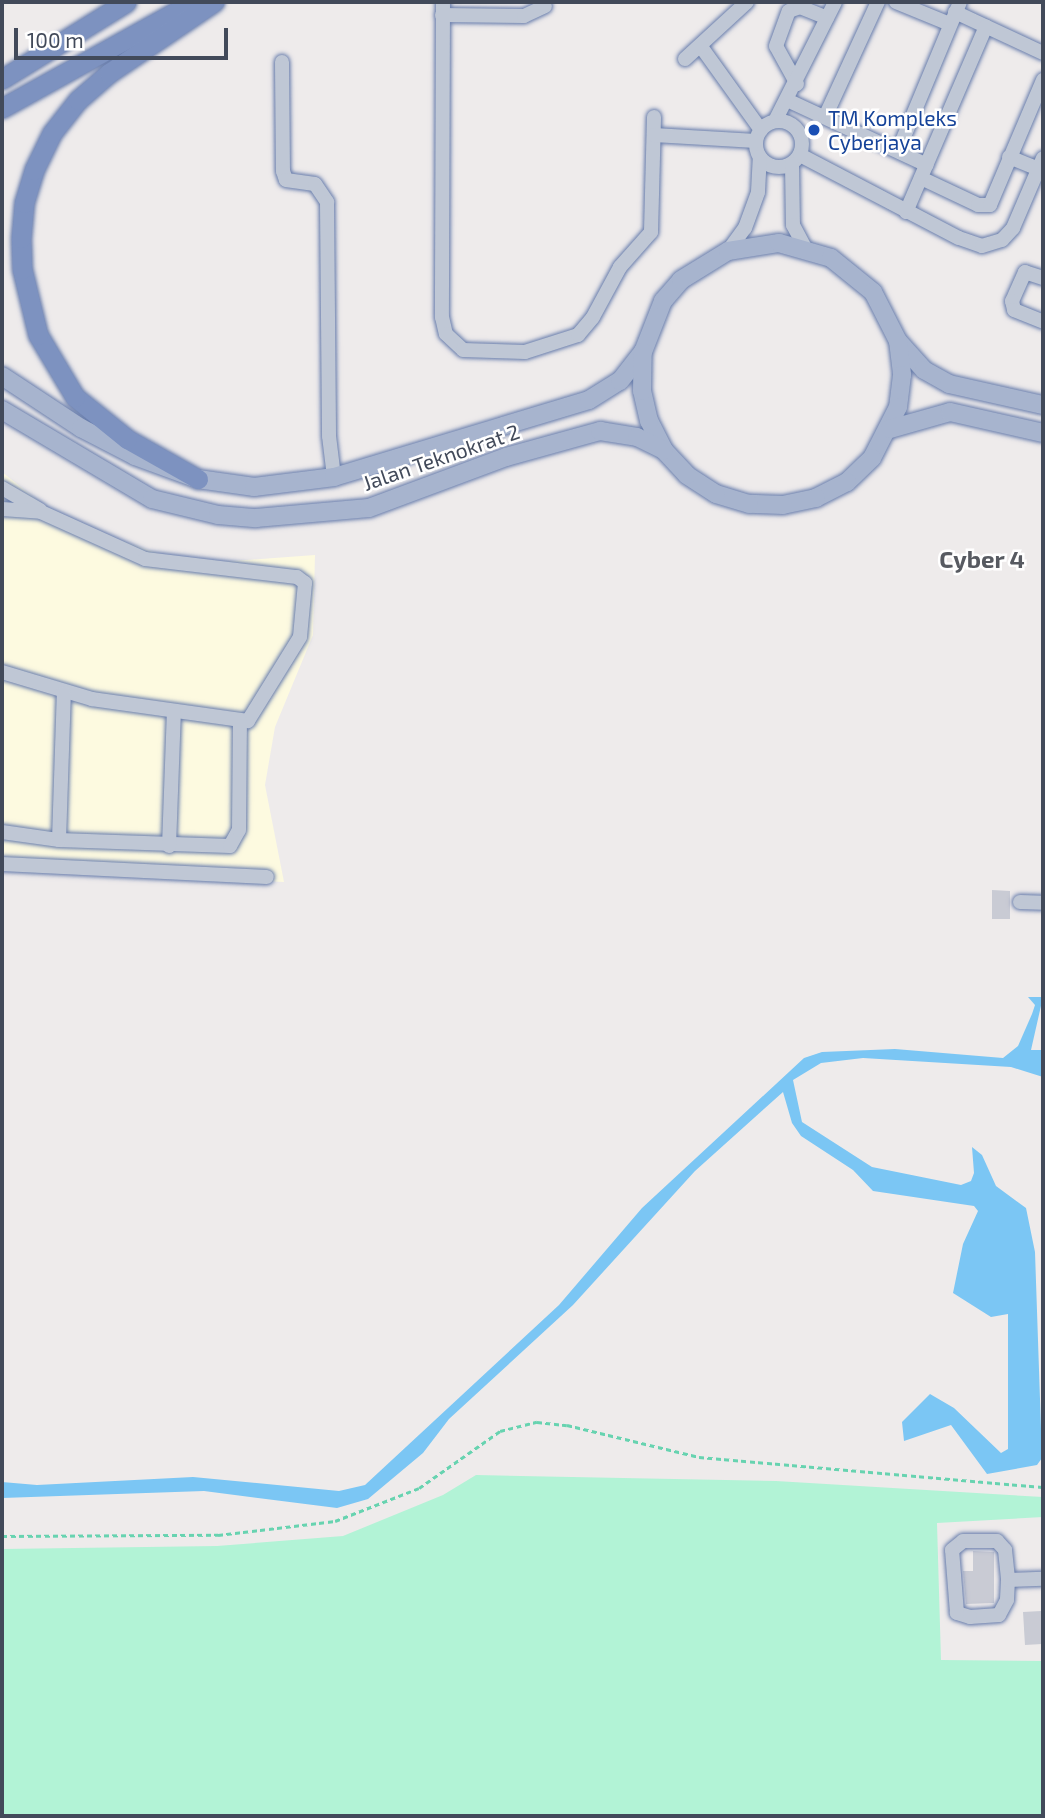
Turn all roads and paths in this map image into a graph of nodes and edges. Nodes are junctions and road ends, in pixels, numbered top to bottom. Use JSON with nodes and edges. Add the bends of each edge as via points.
{"nodes":[{"id":1,"x":126,"y":2,"type":"edge"},
{"id":2,"x":193,"y":2,"type":"edge"},
{"id":3,"x":214,"y":2,"type":"edge"},
{"id":4,"x":747,"y":2,"type":"edge"},
{"id":5,"x":835,"y":2,"type":"edge"},
{"id":6,"x":878,"y":2,"type":"edge"},
{"id":7,"x":896,"y":2,"type":"edge"},
{"id":8,"x":544,"y":6,"type":"dead end"},
{"id":9,"x":442,"y":8,"type":"edge"},
{"id":10,"x":955,"y":13,"type":"edge"},
{"id":11,"x":827,"y":18,"type":"junction"},
{"id":12,"x":986,"y":26,"type":"junction"},
{"id":13,"x":702,"y":48,"type":"junction"},
{"id":14,"x":1043,"y":53,"type":"edge"},
{"id":15,"x":685,"y":59,"type":"dead end"},
{"id":16,"x":282,"y":62,"type":"dead end"},
{"id":17,"x":2,"y":79,"type":"edge"},
{"id":18,"x":1043,"y":80,"type":"edge"},
{"id":19,"x":797,"y":84,"type":"junction"},
{"id":20,"x":787,"y":100,"type":"junction"},
{"id":21,"x":2,"y":108,"type":"edge"},
{"id":22,"x":654,"y":117,"type":"dead end"},
{"id":23,"x":825,"y":117,"type":"junction"},
{"id":24,"x":775,"y":121,"type":"junction"},
{"id":25,"x":654,"y":135,"type":"junction"},
{"id":26,"x":759,"y":135,"type":"junction"},
{"id":27,"x":898,"y":151,"type":"junction"},
{"id":28,"x":760,"y":157,"type":"junction"},
{"id":29,"x":1009,"y":157,"type":"junction"},
{"id":30,"x":796,"y":159,"type":"junction"},
{"id":31,"x":1041,"y":164,"type":"edge"},
{"id":32,"x":924,"y":171,"type":"junction"},
{"id":33,"x":906,"y":212,"type":"junction"},
{"id":34,"x":805,"y":248,"type":"junction"},
{"id":35,"x":728,"y":251,"type":"junction"},
{"id":36,"x":1043,"y":278,"type":"edge"},
{"id":37,"x":1043,"y":322,"type":"edge"},
{"id":38,"x":898,"y":341,"type":"junction"},
{"id":39,"x":643,"y":352,"type":"junction"},
{"id":40,"x":2,"y":376,"type":"edge"},
{"id":41,"x":1043,"y":405,"type":"edge"},
{"id":42,"x":2,"y":410,"type":"edge"},
{"id":43,"x":890,"y":429,"type":"junction"},
{"id":44,"x":1043,"y":433,"type":"edge"},
{"id":45,"x":664,"y":450,"type":"junction"},
{"id":46,"x":334,"y":477,"type":"junction"},
{"id":47,"x":198,"y":480,"type":"junction"},
{"id":48,"x":2,"y":488,"type":"edge"},
{"id":49,"x":2,"y":509,"type":"edge"},
{"id":50,"x":41,"y":512,"type":"junction"},
{"id":51,"x":2,"y":672,"type":"edge"},
{"id":52,"x":64,"y":693,"type":"junction"},
{"id":53,"x":174,"y":712,"type":"junction"},
{"id":54,"x":240,"y":721,"type":"junction"},
{"id":55,"x":2,"y":832,"type":"edge"},
{"id":56,"x":59,"y":840,"type":"junction"},
{"id":57,"x":169,"y":846,"type":"junction"},
{"id":58,"x":2,"y":864,"type":"edge"},
{"id":59,"x":267,"y":877,"type":"dead end"},
{"id":60,"x":1020,"y":902,"type":"dead end"},
{"id":61,"x":1043,"y":903,"type":"edge"},
{"id":62,"x":1043,"y":1487,"type":"edge"},
{"id":63,"x":2,"y":1536,"type":"edge"},
{"id":64,"x":1043,"y":1578,"type":"edge"},
{"id":65,"x":1008,"y":1580,"type":"junction"}],
"edges":[{"from":1,"to":17,"type":"highway"},
{"from":2,"to":21,"type":"highway"},
{"from":3,"to":47,"type":"highway","via":[[109,73],[78,100],[52,133],[34,170],[24,203],[21,238],[22,269],[38,335],[75,397],[127,439]]},
{"from":4,"to":13,"type":"street"},
{"from":5,"to":11,"type":"street"},
{"from":6,"to":23,"type":"street"},
{"from":7,"to":10,"type":"street"},
{"from":8,"to":9,"type":"street","via":[[524,16]]},
{"from":9,"to":25,"type":"street","via":[[442,317],[446,334],[463,350],[525,352],[578,335],[620,267],[651,232]]},
{"from":10,"to":12,"type":"street"},
{"from":10,"to":27,"type":"street"},
{"from":11,"to":19,"type":"street"},
{"from":11,"to":19,"type":"street","via":[[800,7],[789,11],[776,46]]},
{"from":12,"to":14,"type":"street"},
{"from":12,"to":32,"type":"street"},
{"from":13,"to":15,"type":"street"},
{"from":13,"to":26,"type":"street"},
{"from":16,"to":46,"type":"street","via":[[283,171],[286,180],[315,184],[327,202],[329,436]]},
{"from":18,"to":29,"type":"street"},
{"from":19,"to":20,"type":"street"},
{"from":20,"to":23,"type":"street"},
{"from":20,"to":24,"type":"street"},
{"from":22,"to":25,"type":"street"},
{"from":23,"to":27,"type":"street"},
{"from":24,"to":26,"type":"street"},
{"from":24,"to":30,"type":"street","via":[[795,126],[801,135]]},
{"from":25,"to":26,"type":"street"},
{"from":26,"to":28,"type":"street"},
{"from":27,"to":32,"type":"street"},
{"from":28,"to":30,"type":"street","via":[[775,167]]},
{"from":28,"to":35,"type":"street","via":[[758,192],[745,229]]},
{"from":29,"to":31,"type":"street"},
{"from":29,"to":32,"type":"street","via":[[990,205],[985,207]]},
{"from":30,"to":33,"type":"street"},
{"from":30,"to":34,"type":"street","via":[[793,225]]},
{"from":31,"to":33,"type":"street","via":[[1013,228],[992,245],[959,238]]},
{"from":32,"to":33,"type":"street"},
{"from":34,"to":35,"type":"main road","via":[[779,243]]},
{"from":34,"to":38,"type":"main road","via":[[831,258],[863,282],[888,316]]},
{"from":35,"to":39,"type":"main road","via":[[703,263],[672,290],[650,325]]},
{"from":36,"to":37,"type":"street","via":[[1025,272],[1012,301],[1014,310]]},
{"from":38,"to":41,"type":"main road","via":[[923,370],[949,384]]},
{"from":38,"to":43,"type":"main road","via":[[902,375]]},
{"from":39,"to":45,"type":"main road","via":[[642,391],[649,421]]},
{"from":39,"to":46,"type":"main road","name":"Jalan Teknokrat 2","via":[[620,381],[589,400]]},
{"from":40,"to":47,"type":"main road","name":"Jalan Teknokrat 2","via":[[92,433]]},
{"from":42,"to":45,"type":"main road","name":"Jalan Teknokrat 2","via":[[152,499],[243,517],[369,508],[506,457],[600,431],[637,437]]},
{"from":43,"to":44,"type":"main road","via":[[950,412]]},
{"from":43,"to":45,"type":"main road","via":[[872,458],[847,482],[816,498],[783,505],[749,504],[716,494],[687,475]]},
{"from":46,"to":47,"type":"main road","name":"Jalan Teknokrat 2","via":[[254,487]]},
{"from":48,"to":50,"type":"street"},
{"from":49,"to":50,"type":"street"},
{"from":50,"to":54,"type":"street","via":[[145,559],[303,580],[300,637],[253,717]]},
{"from":51,"to":52,"type":"street"},
{"from":52,"to":53,"type":"street"},
{"from":52,"to":56,"type":"street"},
{"from":53,"to":54,"type":"street"},
{"from":53,"to":57,"type":"street"},
{"from":54,"to":57,"type":"street","via":[[237,840],[230,846]]},
{"from":55,"to":56,"type":"street"},
{"from":56,"to":57,"type":"street"},
{"from":58,"to":59,"type":"street"},
{"from":60,"to":61,"type":"street"},
{"from":62,"to":63,"type":"path","via":[[699,1457],[568,1425],[537,1422],[507,1428],[419,1488],[335,1521],[218,1535]]},
{"from":64,"to":65,"type":"street"},
{"from":65,"to":65,"type":"street","via":[[1005,1550],[997,1541],[963,1541],[952,1550],[957,1613],[999,1615],[1007,1600]]}]}
